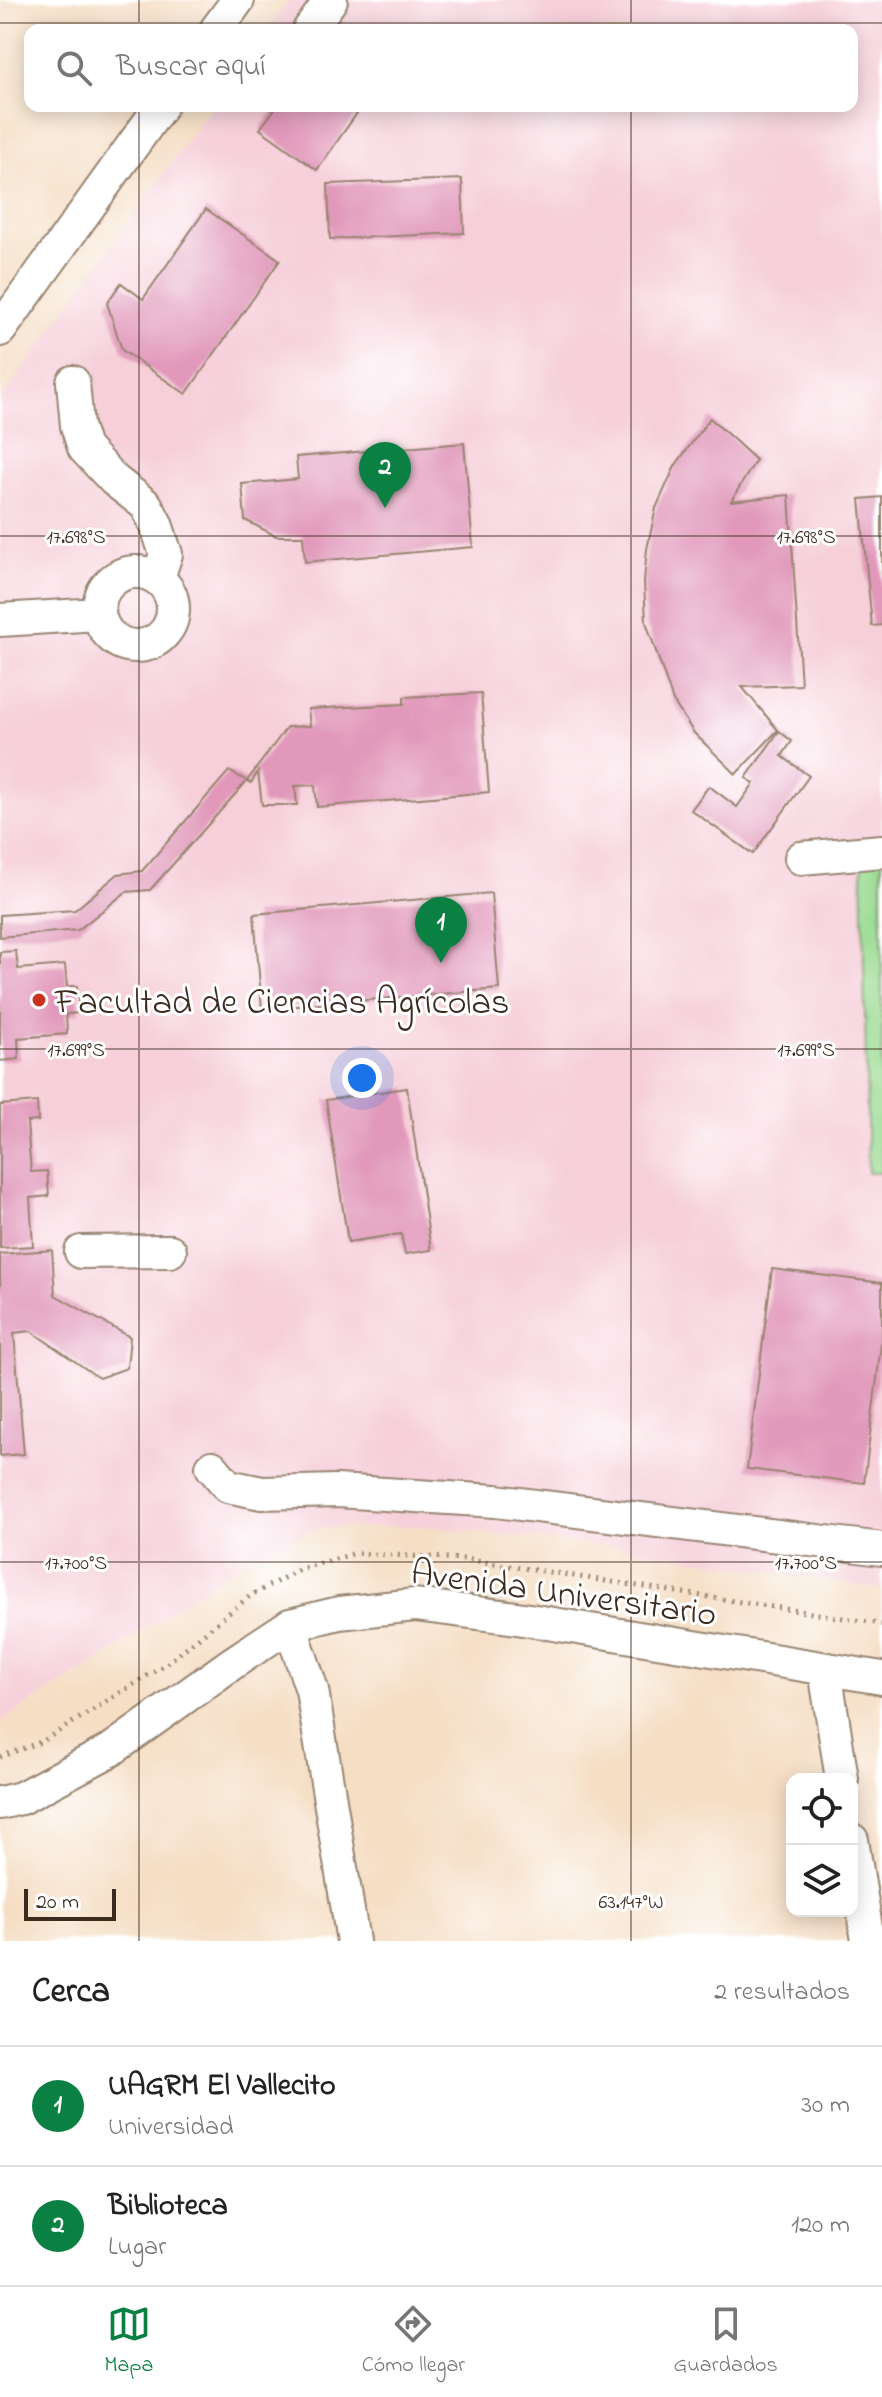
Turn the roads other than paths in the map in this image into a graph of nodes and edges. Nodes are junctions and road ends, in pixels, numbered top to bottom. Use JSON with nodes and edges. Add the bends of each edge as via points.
{"nodes":[{"id":1,"x":238,"y":0,"type":"edge"},
{"id":2,"x":331,"y":0,"type":"edge"},
{"id":3,"x":220,"y":24,"type":"edge"},
{"id":4,"x":313,"y":24,"type":"edge"},
{"id":5,"x":157,"y":112,"type":"edge"},
{"id":6,"x":0,"y":330,"type":"edge"},
{"id":7,"x":73,"y":382,"type":"dead end"},
{"id":8,"x":158,"y":578,"type":"junction"},
{"id":9,"x":99,"y":614,"type":"junction"},
{"id":10,"x":0,"y":620,"type":"edge"},
{"id":11,"x":882,"y":851,"type":"edge"},
{"id":12,"x":801,"y":858,"type":"dead end"},
{"id":13,"x":170,"y":1251,"type":"dead end"},
{"id":14,"x":81,"y":1252,"type":"dead end"},
{"id":15,"x":212,"y":1467,"type":"dead end"},
{"id":16,"x":882,"y":1549,"type":"edge"},
{"id":17,"x":290,"y":1625,"type":"junction"},
{"id":18,"x":825,"y":1670,"type":"junction"},
{"id":19,"x":882,"y":1678,"type":"edge"},
{"id":20,"x":841,"y":1773,"type":"edge"},
{"id":21,"x":0,"y":1803,"type":"edge"},
{"id":22,"x":853,"y":1845,"type":"edge"},
{"id":23,"x":353,"y":1941,"type":"edge"},
{"id":24,"x":868,"y":1941,"type":"edge"}],
"edges":[{"from":1,"to":3,"type":"street"},
{"from":2,"to":4,"type":"street"},
{"from":5,"to":6,"type":"street"},
{"from":7,"to":8,"type":"street","via":[[84,448],[146,505],[156,524],[166,554]]},
{"from":8,"to":9,"type":"street","via":[[135,571],[111,580],[99,601]]},
{"from":8,"to":9,"type":"street","via":[[172,597],[174,610],[172,622],[156,641],[145,646],[120,643]]},
{"from":9,"to":10,"type":"street"},
{"from":11,"to":12,"type":"street"},
{"from":13,"to":14,"type":"street"},
{"from":15,"to":16,"type":"street","via":[[228,1486],[262,1493],[337,1491],[496,1501]]},
{"from":17,"to":18,"type":"street","name":"Avenida Universitario","via":[[339,1613],[415,1605]]},
{"from":17,"to":21,"type":"street","name":"Avenida Universitario","via":[[111,1750],[21,1798]]},
{"from":17,"to":23,"type":"street","via":[[312,1690]]},
{"from":18,"to":19,"type":"street","name":"Avenida Universitario"},
{"from":18,"to":20,"type":"street"},
{"from":22,"to":24,"type":"street"}]}
